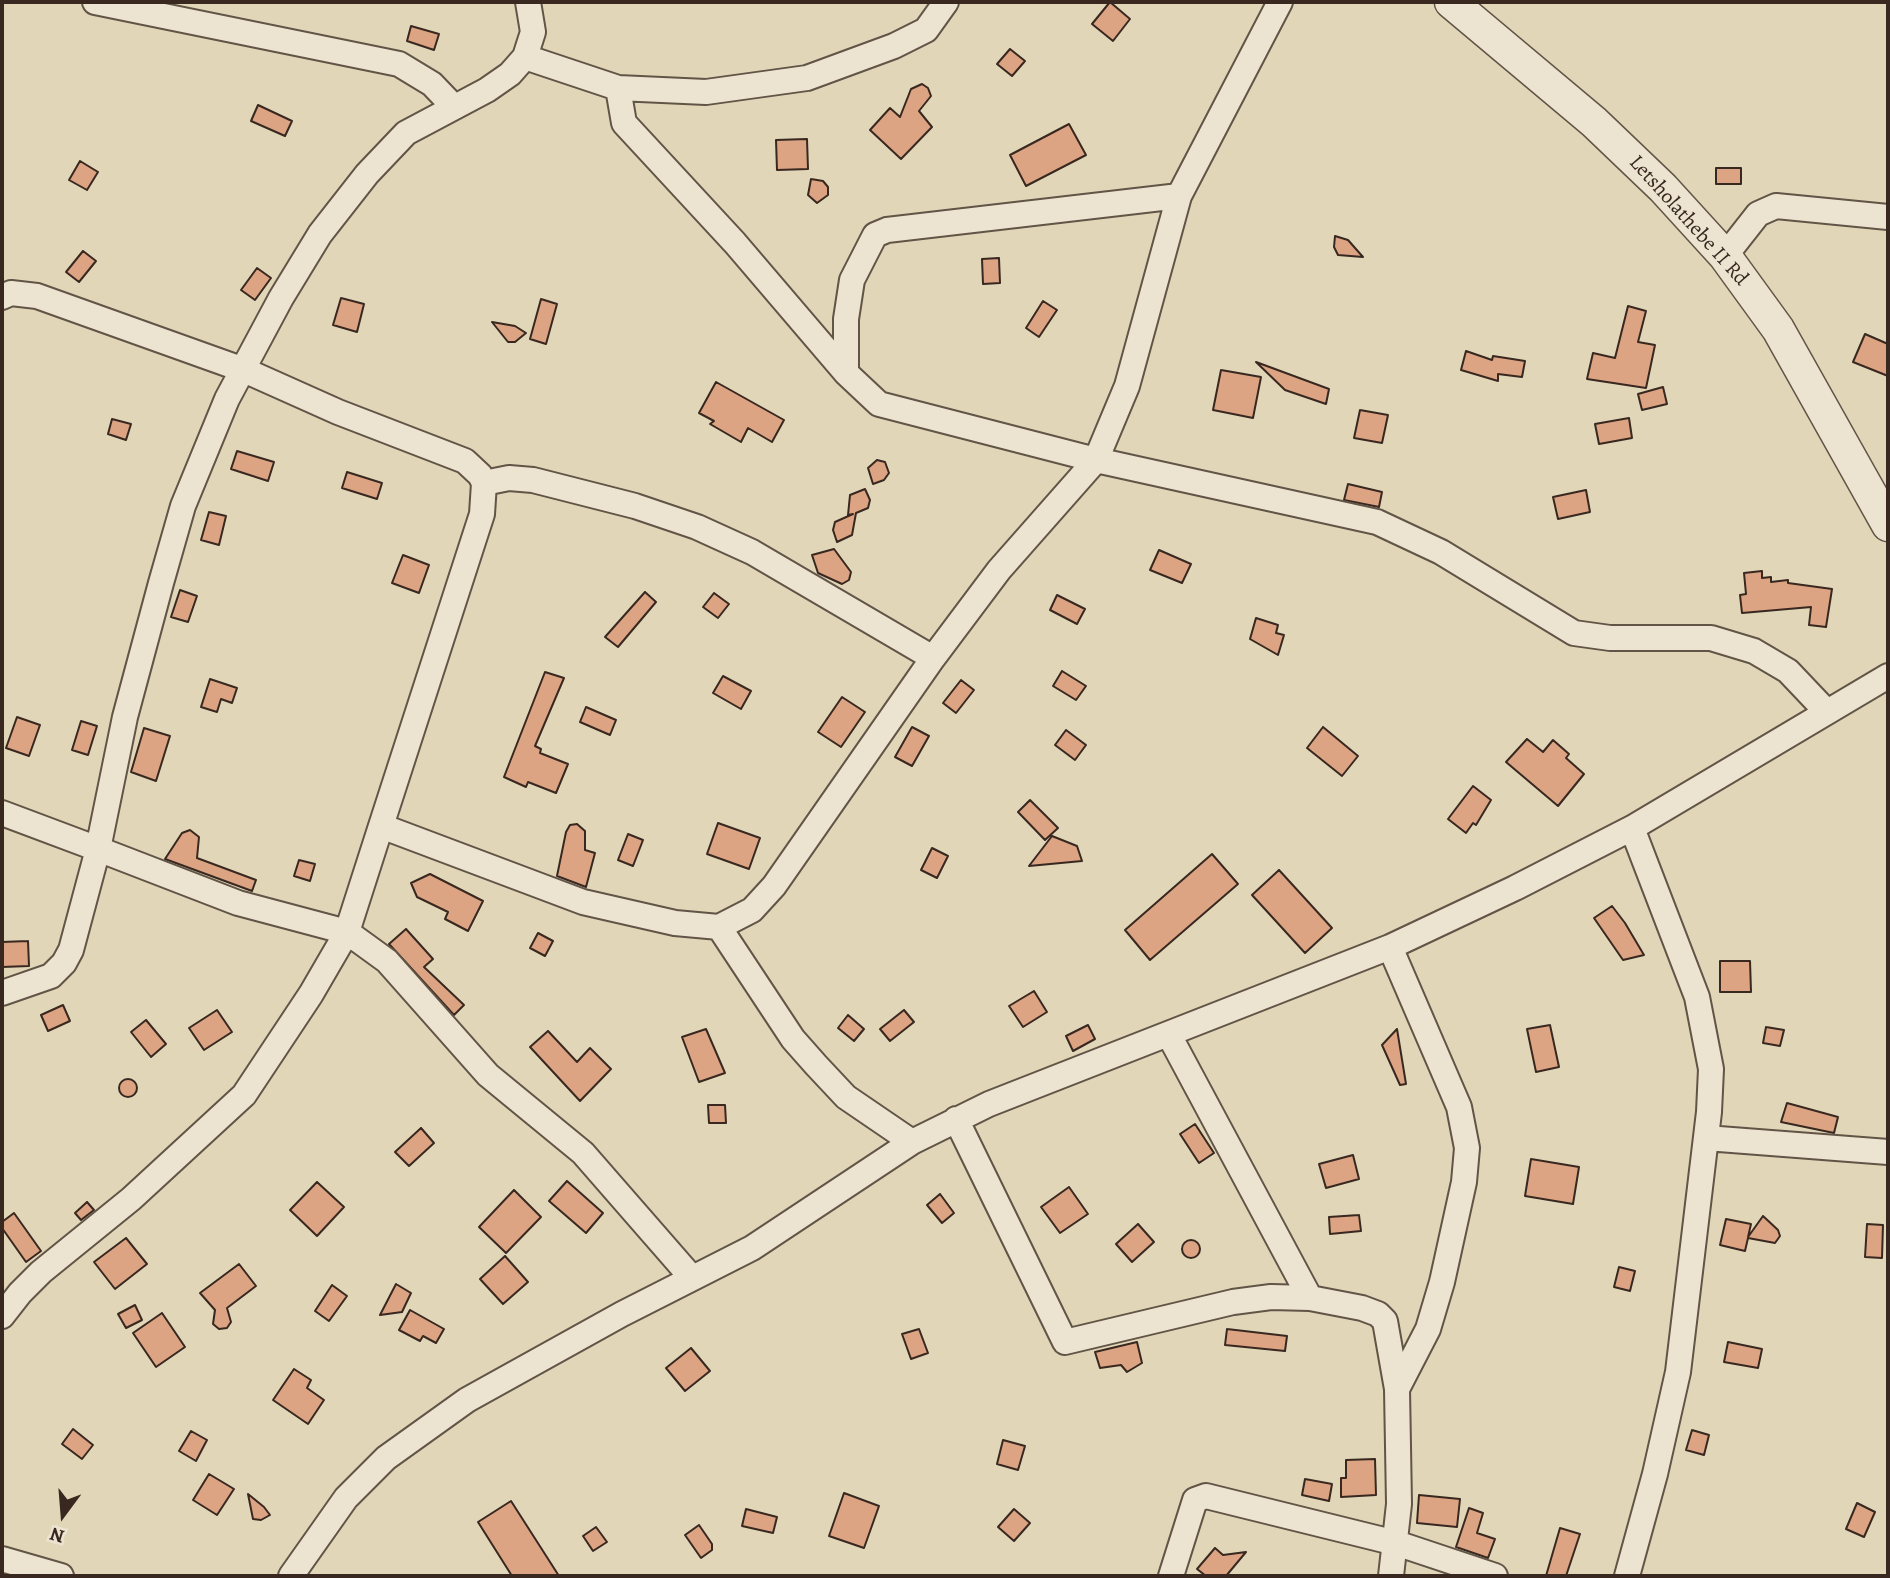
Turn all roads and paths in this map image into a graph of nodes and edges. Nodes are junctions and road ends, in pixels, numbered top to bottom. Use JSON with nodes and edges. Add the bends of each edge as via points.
{"nodes":[{"id":1,"x":95,"y":2,"type":"edge"},
{"id":2,"x":528,"y":2,"type":"edge"},
{"id":3,"x":946,"y":2,"type":"edge"},
{"id":4,"x":1280,"y":2,"type":"edge"},
{"id":5,"x":1451,"y":2,"type":"edge"},
{"id":6,"x":525,"y":57,"type":"junction"},
{"id":7,"x":618,"y":89,"type":"junction"},
{"id":8,"x":454,"y":107,"type":"junction"},
{"id":9,"x":1179,"y":196,"type":"junction"},
{"id":10,"x":1888,"y":217,"type":"edge"},
{"id":11,"x":1724,"y":256,"type":"junction"},
{"id":12,"x":2,"y":297,"type":"edge"},
{"id":13,"x":244,"y":370,"type":"junction"},
{"id":14,"x":846,"y":373,"type":"junction"},
{"id":15,"x":1097,"y":460,"type":"junction"},
{"id":16,"x":484,"y":483,"type":"junction"},
{"id":17,"x":1888,"y":525,"type":"edge"},
{"id":18,"x":933,"y":658,"type":"junction"},
{"id":19,"x":1888,"y":676,"type":"edge"},
{"id":20,"x":1825,"y":710,"type":"junction"},
{"id":21,"x":2,"y":813,"type":"edge"},
{"id":22,"x":381,"y":826,"type":"junction"},
{"id":23,"x":1632,"y":828,"type":"junction"},
{"id":24,"x":98,"y":849,"type":"junction"},
{"id":25,"x":719,"y":927,"type":"junction"},
{"id":26,"x":347,"y":932,"type":"junction"},
{"id":27,"x":1391,"y":947,"type":"junction"},
{"id":28,"x":2,"y":993,"type":"edge"},
{"id":29,"x":1169,"y":1035,"type":"junction"},
{"id":30,"x":956,"y":1119,"type":"junction"},
{"id":31,"x":1706,"y":1138,"type":"junction"},
{"id":32,"x":912,"y":1142,"type":"junction"},
{"id":33,"x":1888,"y":1152,"type":"edge"},
{"id":34,"x":692,"y":1278,"type":"junction"},
{"id":35,"x":1310,"y":1297,"type":"junction"},
{"id":36,"x":2,"y":1316,"type":"edge"},
{"id":37,"x":1397,"y":1389,"type":"junction"},
{"id":38,"x":1396,"y":1543,"type":"junction"},
{"id":39,"x":2,"y":1559,"type":"edge"},
{"id":40,"x":61,"y":1576,"type":"edge"},
{"id":41,"x":290,"y":1576,"type":"edge"},
{"id":42,"x":1171,"y":1576,"type":"edge"},
{"id":43,"x":1391,"y":1576,"type":"edge"},
{"id":44,"x":1495,"y":1576,"type":"edge"},
{"id":45,"x":1627,"y":1576,"type":"edge"}],
"edges":[{"from":1,"to":8,"type":"street","via":[[398,64],[432,85]]},
{"from":2,"to":6,"type":"street","via":[[533,32]]},
{"from":3,"to":7,"type":"street","via":[[926,30],[807,78],[706,92]]},
{"from":4,"to":9,"type":"street"},
{"from":5,"to":11,"type":"street","name":"Letsholathebe II Rd","via":[[1594,122],[1663,188]]},
{"from":6,"to":7,"type":"street"},
{"from":6,"to":8,"type":"street","via":[[510,74]]},
{"from":7,"to":14,"type":"street","via":[[624,123]]},
{"from":8,"to":13,"type":"street","via":[[407,133],[367,174],[320,234]]},
{"from":9,"to":14,"type":"street","via":[[874,235],[852,279]]},
{"from":9,"to":15,"type":"street","via":[[1127,386]]},
{"from":10,"to":11,"type":"street","via":[[1776,206],[1758,214]]},
{"from":11,"to":17,"type":"street","name":"Letsholathebe II Rd","via":[[1778,329]]},
{"from":12,"to":13,"type":"street","via":[[11,293],[37,296]]},
{"from":13,"to":16,"type":"street","via":[[465,461]]},
{"from":13,"to":24,"type":"street","via":[[209,438],[183,506],[125,718]]},
{"from":14,"to":15,"type":"street","via":[[887,408]]},
{"from":15,"to":18,"type":"street","via":[[999,570]]},
{"from":15,"to":20,"type":"street","via":[[1377,522],[1441,552],[1574,634],[1711,638],[1754,651],[1788,671]]},
{"from":16,"to":18,"type":"street","via":[[533,480],[697,527],[752,552]]},
{"from":16,"to":22,"type":"street","via":[[482,514]]},
{"from":18,"to":25,"type":"street","via":[[765,898]]},
{"from":19,"to":20,"type":"street"},
{"from":20,"to":23,"type":"street"},
{"from":21,"to":24,"type":"street"},
{"from":22,"to":25,"type":"street","via":[[583,902],[674,923]]},
{"from":22,"to":26,"type":"street"},
{"from":23,"to":27,"type":"street"},
{"from":23,"to":31,"type":"street","via":[[1702,1018],[1710,1069]]},
{"from":24,"to":26,"type":"street","via":[[238,903]]},
{"from":24,"to":28,"type":"street","via":[[64,963],[51,976]]},
{"from":25,"to":32,"type":"street","via":[[793,1039],[816,1065],[846,1097]]},
{"from":26,"to":34,"type":"street","via":[[387,961],[488,1075],[583,1153]]},
{"from":26,"to":36,"type":"street","via":[[244,1095],[131,1199],[34,1279]]},
{"from":27,"to":29,"type":"street"},
{"from":27,"to":37,"type":"street","via":[[1459,1107],[1467,1148],[1442,1282],[1427,1329]]},
{"from":29,"to":30,"type":"street"},
{"from":29,"to":35,"type":"street"},
{"from":30,"to":32,"type":"street"},
{"from":30,"to":35,"type":"street","via":[[1065,1342],[1233,1302]]},
{"from":31,"to":33,"type":"street"},
{"from":31,"to":45,"type":"street","via":[[1678,1372]]},
{"from":32,"to":34,"type":"street","via":[[811,1212]]},
{"from":34,"to":41,"type":"street","via":[[467,1400],[386,1458],[346,1498]]},
{"from":35,"to":37,"type":"street","via":[[1362,1308],[1385,1321]]},
{"from":37,"to":38,"type":"street"},
{"from":38,"to":42,"type":"street","via":[[1206,1496],[1195,1500]]},
{"from":38,"to":43,"type":"street"},
{"from":38,"to":44,"type":"street"},
{"from":39,"to":40,"type":"street"}]}
